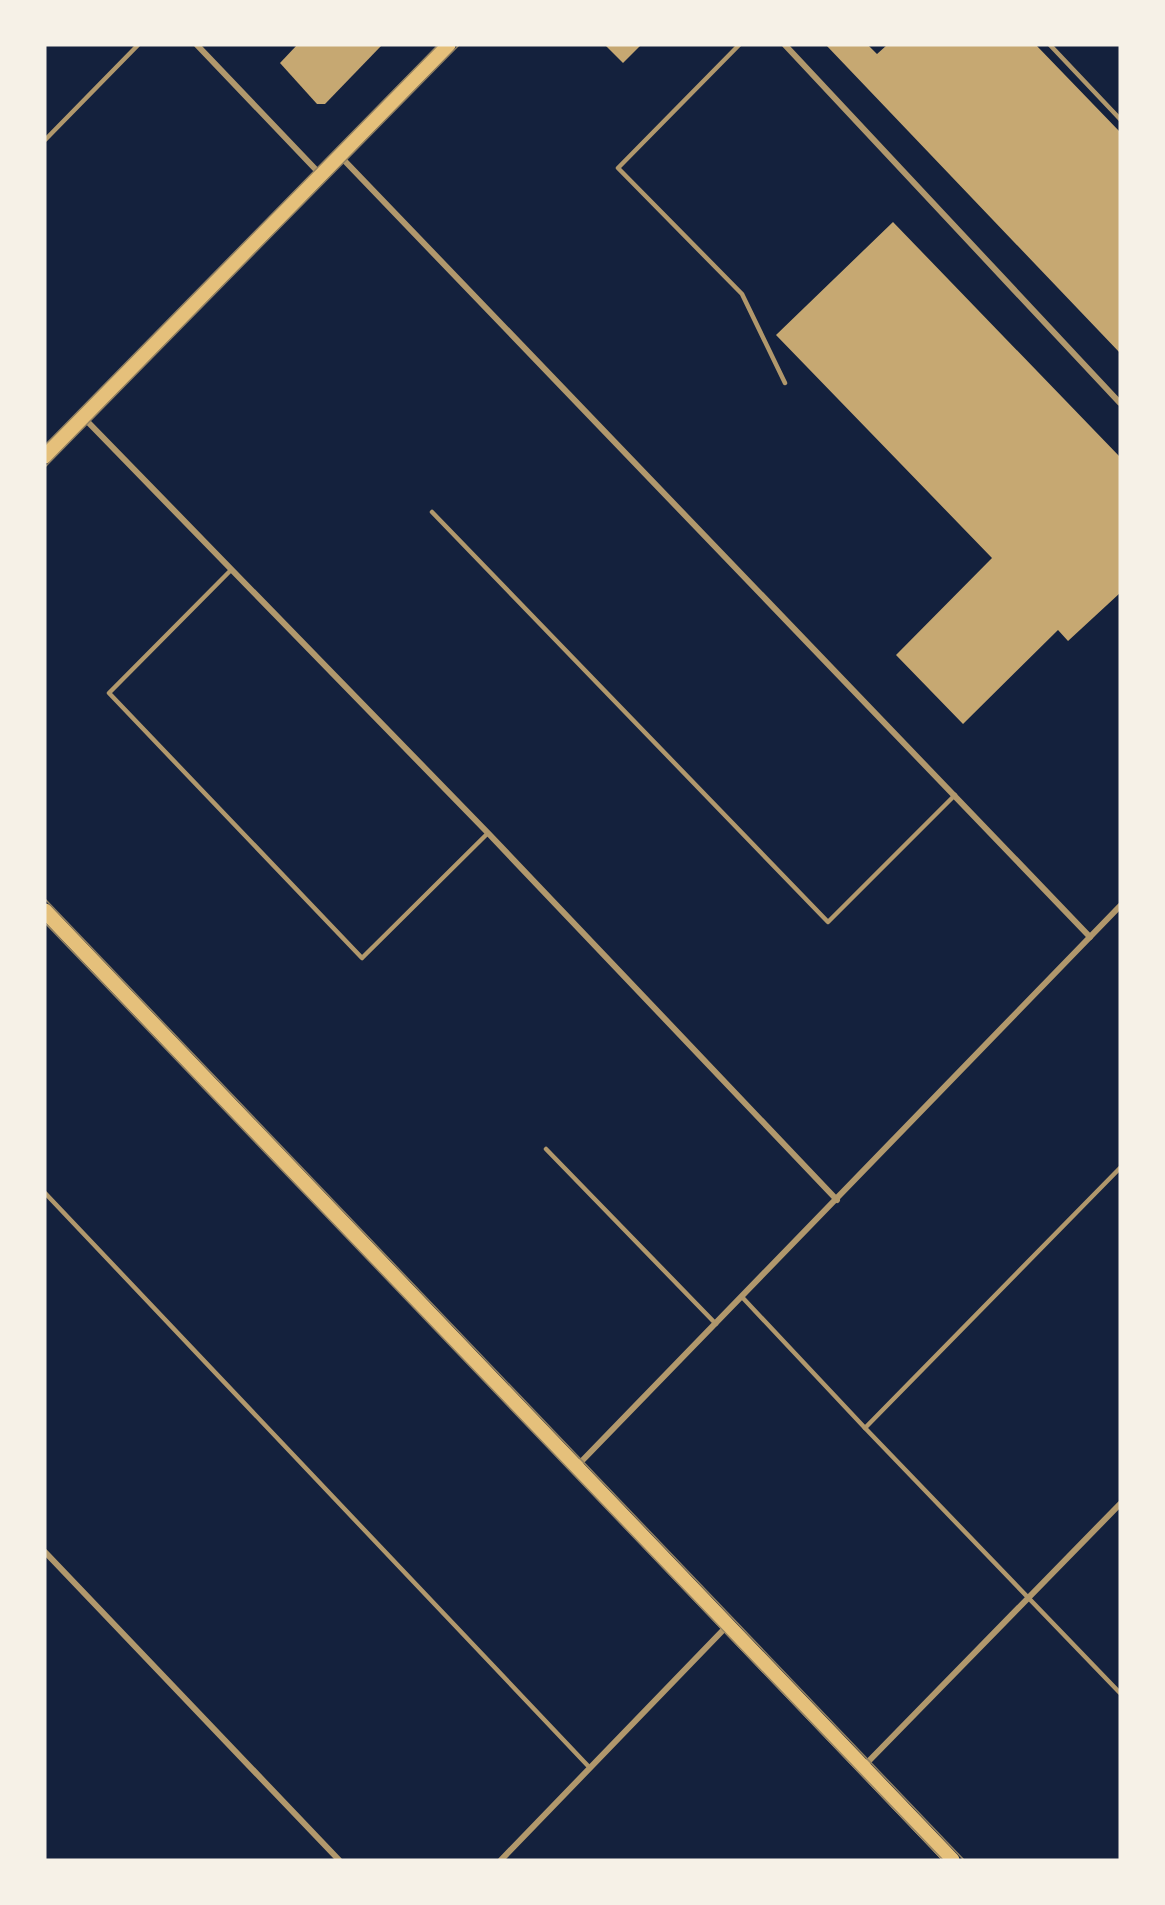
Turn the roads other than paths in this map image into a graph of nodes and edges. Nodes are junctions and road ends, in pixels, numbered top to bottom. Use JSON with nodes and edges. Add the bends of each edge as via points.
{"nodes":[{"id":1,"x":138,"y":45,"type":"edge"},
{"id":2,"x":197,"y":45,"type":"edge"},
{"id":3,"x":448,"y":45,"type":"edge"},
{"id":4,"x":739,"y":45,"type":"edge"},
{"id":5,"x":785,"y":45,"type":"edge"},
{"id":6,"x":1050,"y":45,"type":"edge"},
{"id":7,"x":1120,"y":119,"type":"edge"},
{"id":8,"x":45,"y":140,"type":"edge"},
{"id":9,"x":340,"y":156,"type":"junction"},
{"id":10,"x":321,"y":175,"type":"junction"},
{"id":11,"x":785,"y":383,"type":"dead end"},
{"id":12,"x":1120,"y":403,"type":"edge"},
{"id":13,"x":83,"y":417,"type":"junction"},
{"id":14,"x":45,"y":456,"type":"edge"},
{"id":15,"x":432,"y":512,"type":"dead end"},
{"id":16,"x":230,"y":571,"type":"junction"},
{"id":17,"x":954,"y":795,"type":"junction"},
{"id":18,"x":488,"y":833,"type":"junction"},
{"id":19,"x":1120,"y":906,"type":"edge"},
{"id":20,"x":45,"y":911,"type":"edge"},
{"id":21,"x":1090,"y":937,"type":"junction"},
{"id":22,"x":546,"y":1149,"type":"dead end"},
{"id":23,"x":1120,"y":1168,"type":"edge"},
{"id":24,"x":45,"y":1193,"type":"edge"},
{"id":25,"x":837,"y":1200,"type":"junction"},
{"id":26,"x":742,"y":1297,"type":"junction"},
{"id":27,"x":716,"y":1324,"type":"junction"},
{"id":28,"x":865,"y":1428,"type":"junction"},
{"id":29,"x":577,"y":1466,"type":"junction"},
{"id":30,"x":1120,"y":1504,"type":"edge"},
{"id":31,"x":45,"y":1552,"type":"edge"},
{"id":32,"x":1028,"y":1598,"type":"junction"},
{"id":33,"x":728,"y":1624,"type":"junction"},
{"id":34,"x":1120,"y":1693,"type":"edge"},
{"id":35,"x":863,"y":1767,"type":"junction"},
{"id":36,"x":590,"y":1768,"type":"junction"},
{"id":37,"x":339,"y":1860,"type":"edge"},
{"id":38,"x":501,"y":1860,"type":"edge"},
{"id":39,"x":952,"y":1860,"type":"edge"}],
"edges":[{"from":1,"to":8,"type":"lane"},
{"from":2,"to":10,"type":"street"},
{"from":3,"to":9,"type":"main road"},
{"from":4,"to":11,"type":"lane","via":[[618,168],[742,294]]},
{"from":5,"to":12,"type":"street"},
{"from":6,"to":7,"type":"lane"},
{"from":9,"to":10,"type":"main road"},
{"from":9,"to":17,"type":"street"},
{"from":10,"to":13,"type":"main road"},
{"from":13,"to":14,"type":"main road"},
{"from":13,"to":16,"type":"street"},
{"from":15,"to":17,"type":"lane","via":[[828,922]]},
{"from":16,"to":18,"type":"street"},
{"from":16,"to":18,"type":"lane","via":[[108,693],[362,958]]},
{"from":17,"to":21,"type":"street"},
{"from":18,"to":25,"type":"street"},
{"from":19,"to":21,"type":"street"},
{"from":20,"to":29,"type":"main road"},
{"from":21,"to":25,"type":"street"},
{"from":22,"to":27,"type":"lane"},
{"from":23,"to":28,"type":"lane"},
{"from":24,"to":36,"type":"lane"},
{"from":25,"to":26,"type":"street"},
{"from":26,"to":27,"type":"street"},
{"from":26,"to":28,"type":"lane"},
{"from":27,"to":29,"type":"street"},
{"from":28,"to":32,"type":"lane"},
{"from":29,"to":33,"type":"main road"},
{"from":30,"to":32,"type":"street"},
{"from":31,"to":37,"type":"street"},
{"from":32,"to":34,"type":"lane"},
{"from":32,"to":35,"type":"street"},
{"from":33,"to":35,"type":"main road"},
{"from":33,"to":36,"type":"street"},
{"from":35,"to":39,"type":"main road"},
{"from":36,"to":38,"type":"street"}]}
